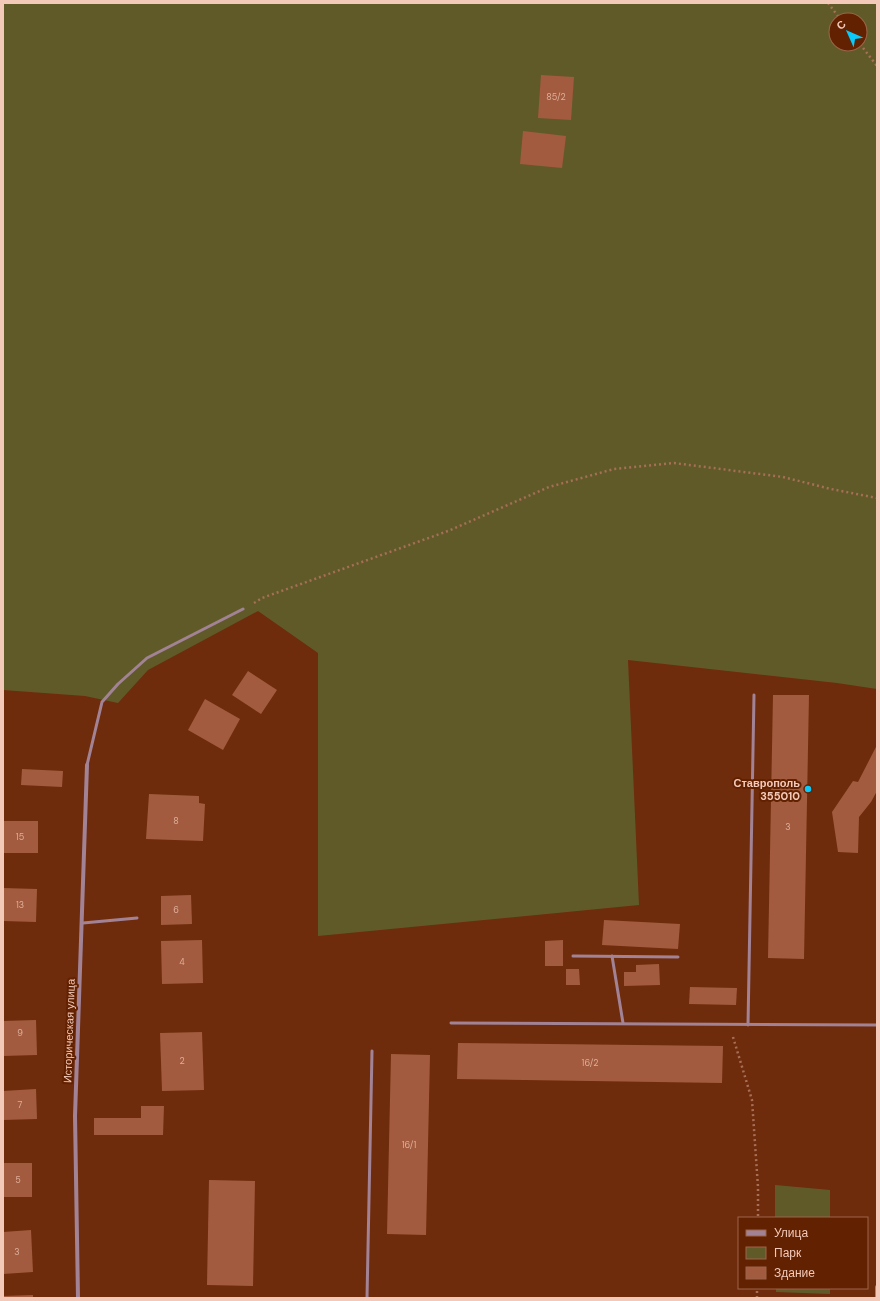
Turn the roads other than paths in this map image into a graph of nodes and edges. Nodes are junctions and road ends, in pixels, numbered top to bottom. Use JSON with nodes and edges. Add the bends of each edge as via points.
{"nodes":[{"id":1,"x":243,"y":609,"type":"road end"},
{"id":2,"x":754,"y":695,"type":"dead end"},
{"id":3,"x":87,"y":765,"type":"joint"},
{"id":4,"x":137,"y":918,"type":"dead end"},
{"id":5,"x":83,"y":923,"type":"junction"},
{"id":6,"x":572,"y":956,"type":"dead end"},
{"id":7,"x":612,"y":956,"type":"junction"},
{"id":8,"x":678,"y":957,"type":"dead end"},
{"id":9,"x":451,"y":1023,"type":"dead end"},
{"id":10,"x":623,"y":1023,"type":"junction"},
{"id":11,"x":748,"y":1025,"type":"junction"},
{"id":12,"x":877,"y":1025,"type":"edge"},
{"id":13,"x":372,"y":1051,"type":"dead end"},
{"id":14,"x":877,"y":1287,"type":"edge"},
{"id":15,"x":78,"y":1298,"type":"edge"},
{"id":16,"x":367,"y":1298,"type":"edge"},
{"id":17,"x":877,"y":1298,"type":"edge"}],
"edges":[{"from":1,"to":3,"type":"lane","via":[[148,658],[118,684],[102,702]]},
{"from":2,"to":11,"type":"lane"},
{"from":3,"to":5,"type":"street","name":"Историческая улица"},
{"from":4,"to":5,"type":"lane"},
{"from":5,"to":15,"type":"street","name":"Историческая улица","via":[[75,1116]]},
{"from":6,"to":7,"type":"lane"},
{"from":7,"to":8,"type":"lane"},
{"from":7,"to":10,"type":"lane"},
{"from":9,"to":10,"type":"lane"},
{"from":10,"to":11,"type":"lane"},
{"from":11,"to":12,"type":"lane"},
{"from":13,"to":16,"type":"lane"},
{"from":14,"to":17,"type":"street"}]}
